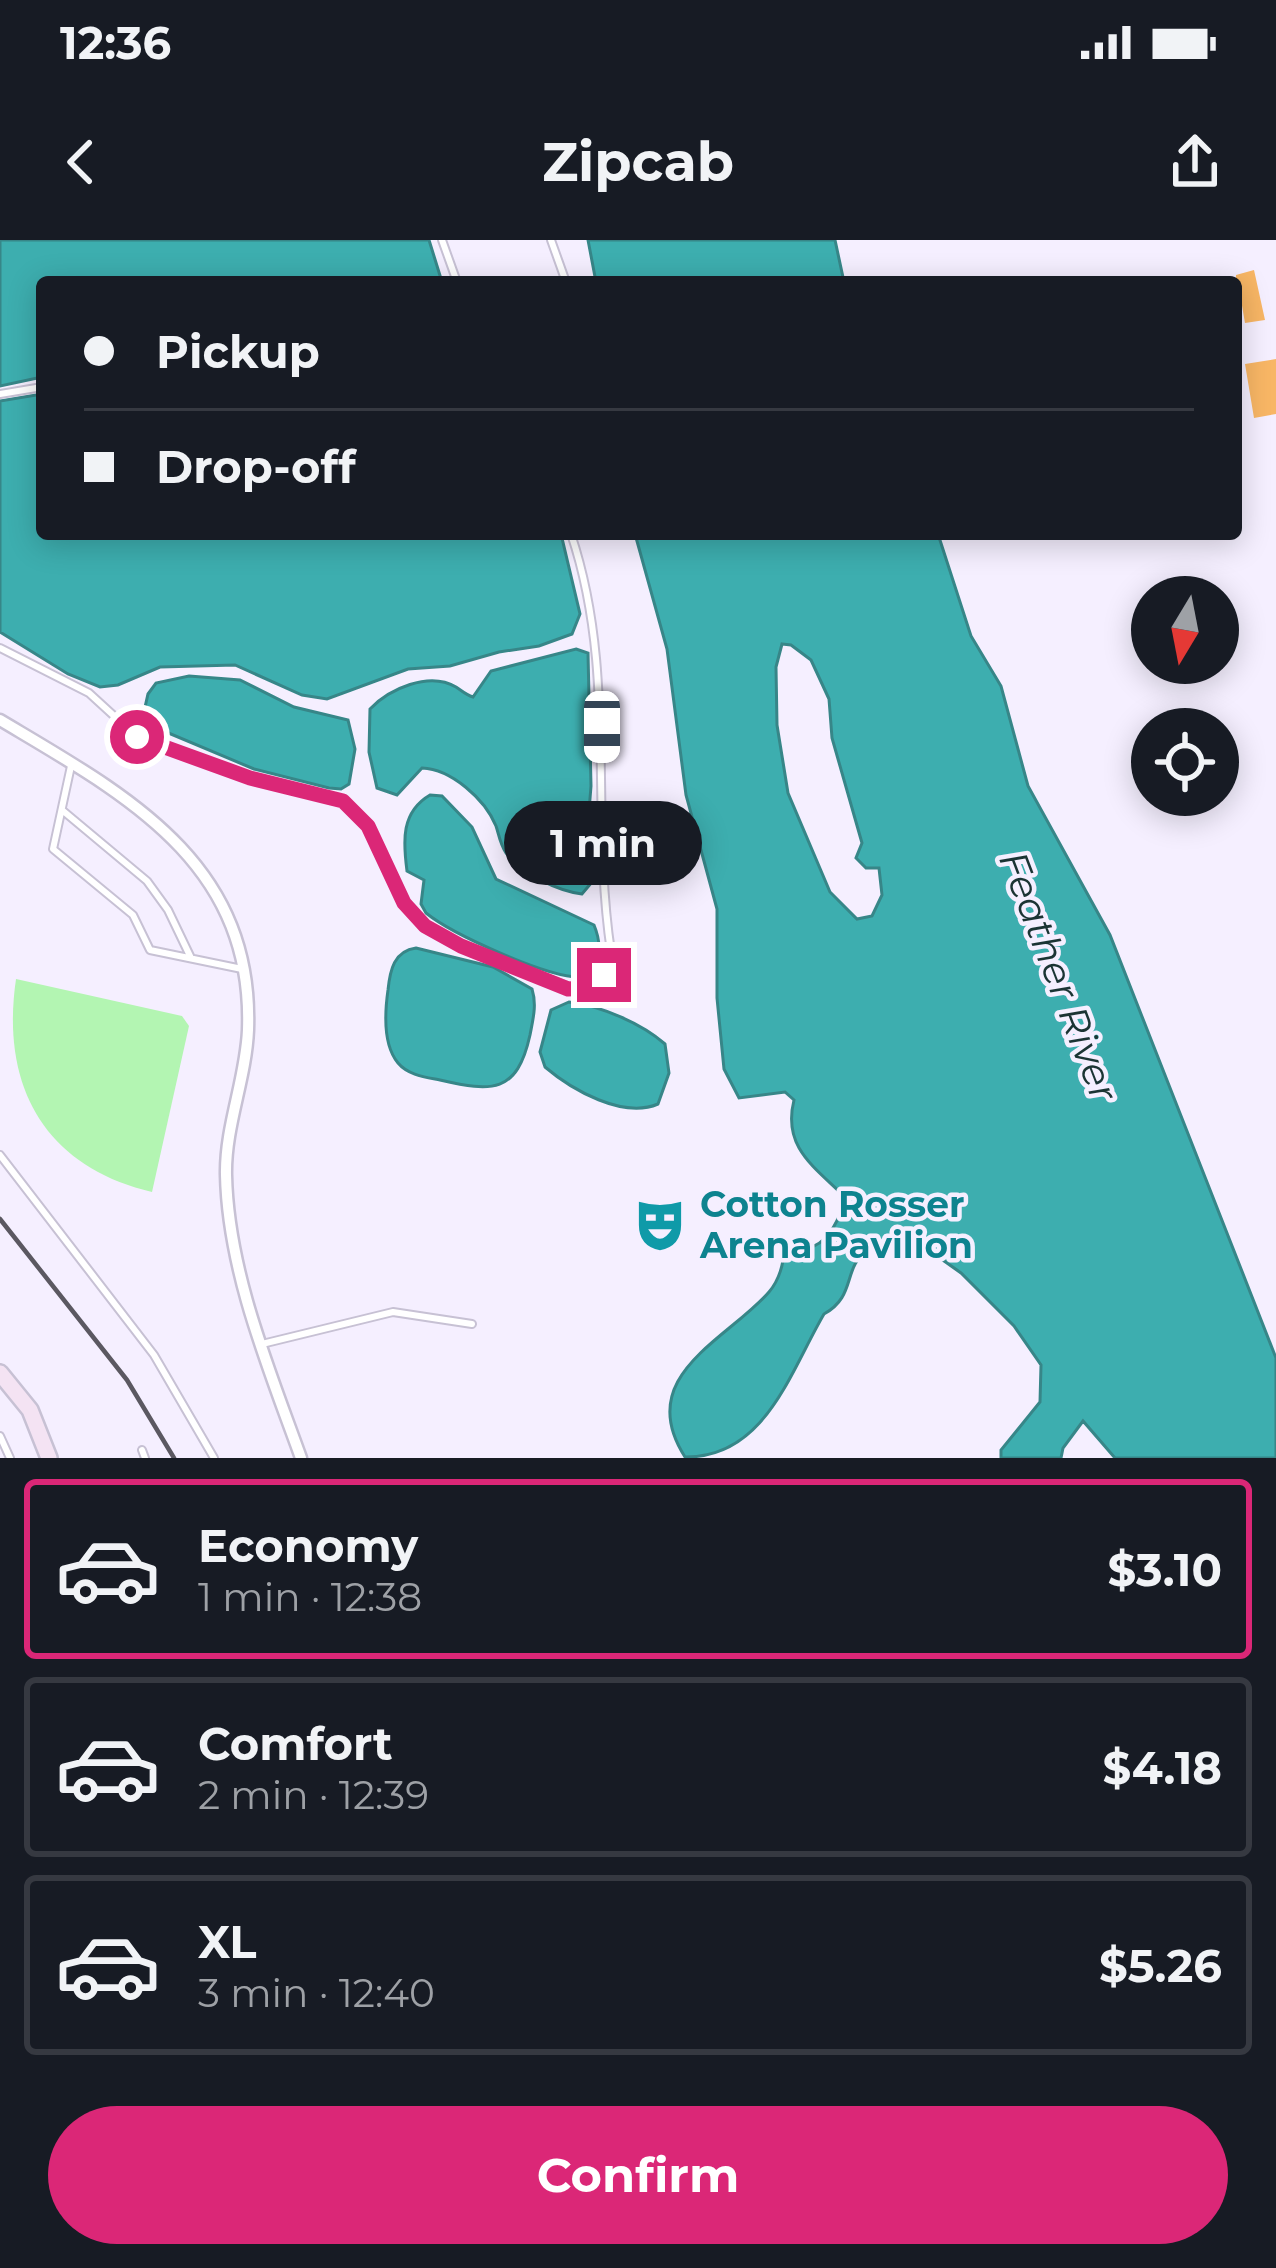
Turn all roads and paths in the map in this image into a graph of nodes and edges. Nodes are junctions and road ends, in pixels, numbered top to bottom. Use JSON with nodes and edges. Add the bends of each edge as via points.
{"nodes":[{"id":1,"x":442,"y":240,"type":"edge"},
{"id":2,"x":551,"y":240,"type":"edge"},
{"id":3,"x":455,"y":276,"type":"edge"},
{"id":4,"x":564,"y":276,"type":"edge"},
{"id":5,"x":36,"y":388,"type":"edge"},
{"id":6,"x":0,"y":394,"type":"edge"},
{"id":7,"x":573,"y":540,"type":"edge"},
{"id":8,"x":0,"y":648,"type":"edge"},
{"id":9,"x":0,"y":719,"type":"edge"},
{"id":10,"x":72,"y":763,"type":"junction"},
{"id":11,"x":62,"y":810,"type":"junction"},
{"id":12,"x":190,"y":958,"type":"junction"},
{"id":13,"x":242,"y":969,"type":"junction"},
{"id":14,"x":0,"y":1155,"type":"edge"},
{"id":15,"x":472,"y":1324,"type":"dead end"},
{"id":16,"x":262,"y":1345,"type":"junction"},
{"id":17,"x":0,"y":1373,"type":"edge"},
{"id":18,"x":0,"y":1436,"type":"edge"},
{"id":19,"x":10,"y":1458,"type":"edge"},
{"id":20,"x":49,"y":1458,"type":"edge"},
{"id":21,"x":214,"y":1458,"type":"edge"},
{"id":22,"x":302,"y":1458,"type":"edge"}],
"edges":[{"from":1,"to":3,"type":"lane"},
{"from":2,"to":4,"type":"lane"},
{"from":5,"to":6,"type":"lane"},
{"from":7,"to":8,"type":"lane","via":[[601,686],[601,867],[611,952],[598,983],[578,991],[425,926],[404,903],[368,826],[343,801],[146,741],[88,693]]},
{"from":9,"to":10,"type":"street"},
{"from":10,"to":11,"type":"lane"},
{"from":10,"to":13,"type":"street","via":[[140,808],[187,852],[226,917]]},
{"from":11,"to":12,"type":"lane","via":[[147,881]]},
{"from":11,"to":12,"type":"lane","via":[[53,848],[133,915],[149,950]]},
{"from":12,"to":13,"type":"lane"},
{"from":13,"to":16,"type":"street","via":[[248,1030],[227,1186]]},
{"from":14,"to":21,"type":"lane","via":[[154,1354]]},
{"from":15,"to":16,"type":"lane","via":[[393,1312]]},
{"from":16,"to":22,"type":"street"},
{"from":17,"to":20,"type":"main road","via":[[30,1410]]},
{"from":18,"to":19,"type":"lane"}]}
